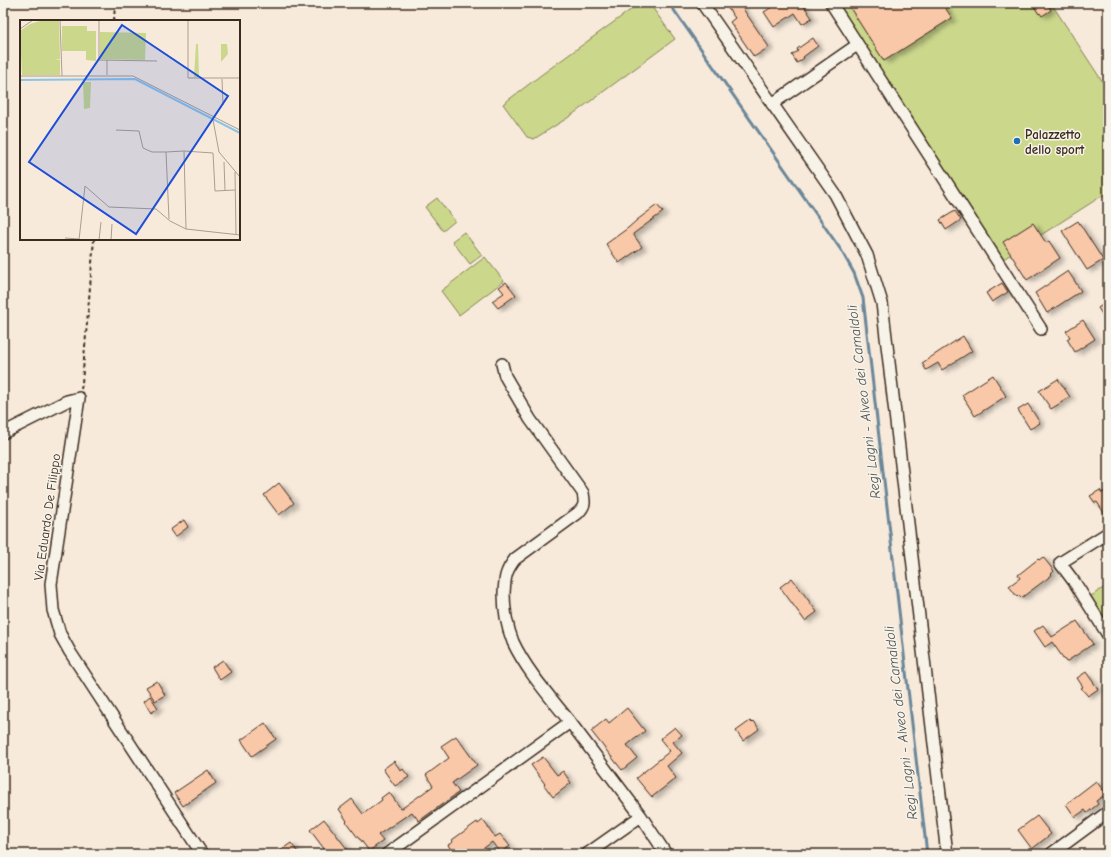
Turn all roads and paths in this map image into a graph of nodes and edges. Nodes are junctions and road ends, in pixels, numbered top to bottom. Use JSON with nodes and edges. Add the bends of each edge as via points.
{"nodes":[{"id":1,"x":115,"y":3,"type":"edge"},
{"id":2,"x":702,"y":3,"type":"edge"},
{"id":3,"x":830,"y":3,"type":"edge"},
{"id":4,"x":114,"y":20,"type":"edge"},
{"id":5,"x":857,"y":45,"type":"junction"},
{"id":6,"x":772,"y":104,"type":"junction"},
{"id":7,"x":94,"y":240,"type":"edge"},
{"id":8,"x":1041,"y":330,"type":"dead end"},
{"id":9,"x":502,"y":364,"type":"dead end"},
{"id":10,"x":79,"y":398,"type":"junction"},
{"id":11,"x":3,"y":432,"type":"edge"},
{"id":12,"x":1108,"y":533,"type":"edge"},
{"id":13,"x":1108,"y":635,"type":"edge"},
{"id":14,"x":570,"y":722,"type":"junction"},
{"id":15,"x":1108,"y":812,"type":"edge"},
{"id":16,"x":641,"y":816,"type":"junction"},
{"id":17,"x":202,"y":854,"type":"edge"},
{"id":18,"x":387,"y":854,"type":"edge"},
{"id":19,"x":587,"y":854,"type":"edge"},
{"id":20,"x":666,"y":854,"type":"edge"},
{"id":21,"x":947,"y":854,"type":"edge"},
{"id":22,"x":1051,"y":854,"type":"edge"}],
"edges":[{"from":1,"to":4,"type":"path"},
{"from":2,"to":6,"type":"street"},
{"from":3,"to":5,"type":"street"},
{"from":5,"to":6,"type":"street"},
{"from":5,"to":8,"type":"street"},
{"from":6,"to":21,"type":"street","via":[[834,194],[867,256],[882,303]]},
{"from":7,"to":10,"type":"path"},
{"from":9,"to":14,"type":"street","via":[[505,376],[530,419],[583,493],[584,507],[515,559],[505,576],[504,602],[513,641]]},
{"from":10,"to":11,"type":"street","via":[[67,401]]},
{"from":10,"to":17,"type":"street","name":"Via Eduardo De Filippo","via":[[51,584],[53,610],[60,634],[70,652]]},
{"from":12,"to":13,"type":"street","via":[[1060,563]]},
{"from":14,"to":16,"type":"street"},
{"from":14,"to":18,"type":"street"},
{"from":15,"to":22,"type":"street"},
{"from":16,"to":19,"type":"street"},
{"from":16,"to":20,"type":"street"}]}
